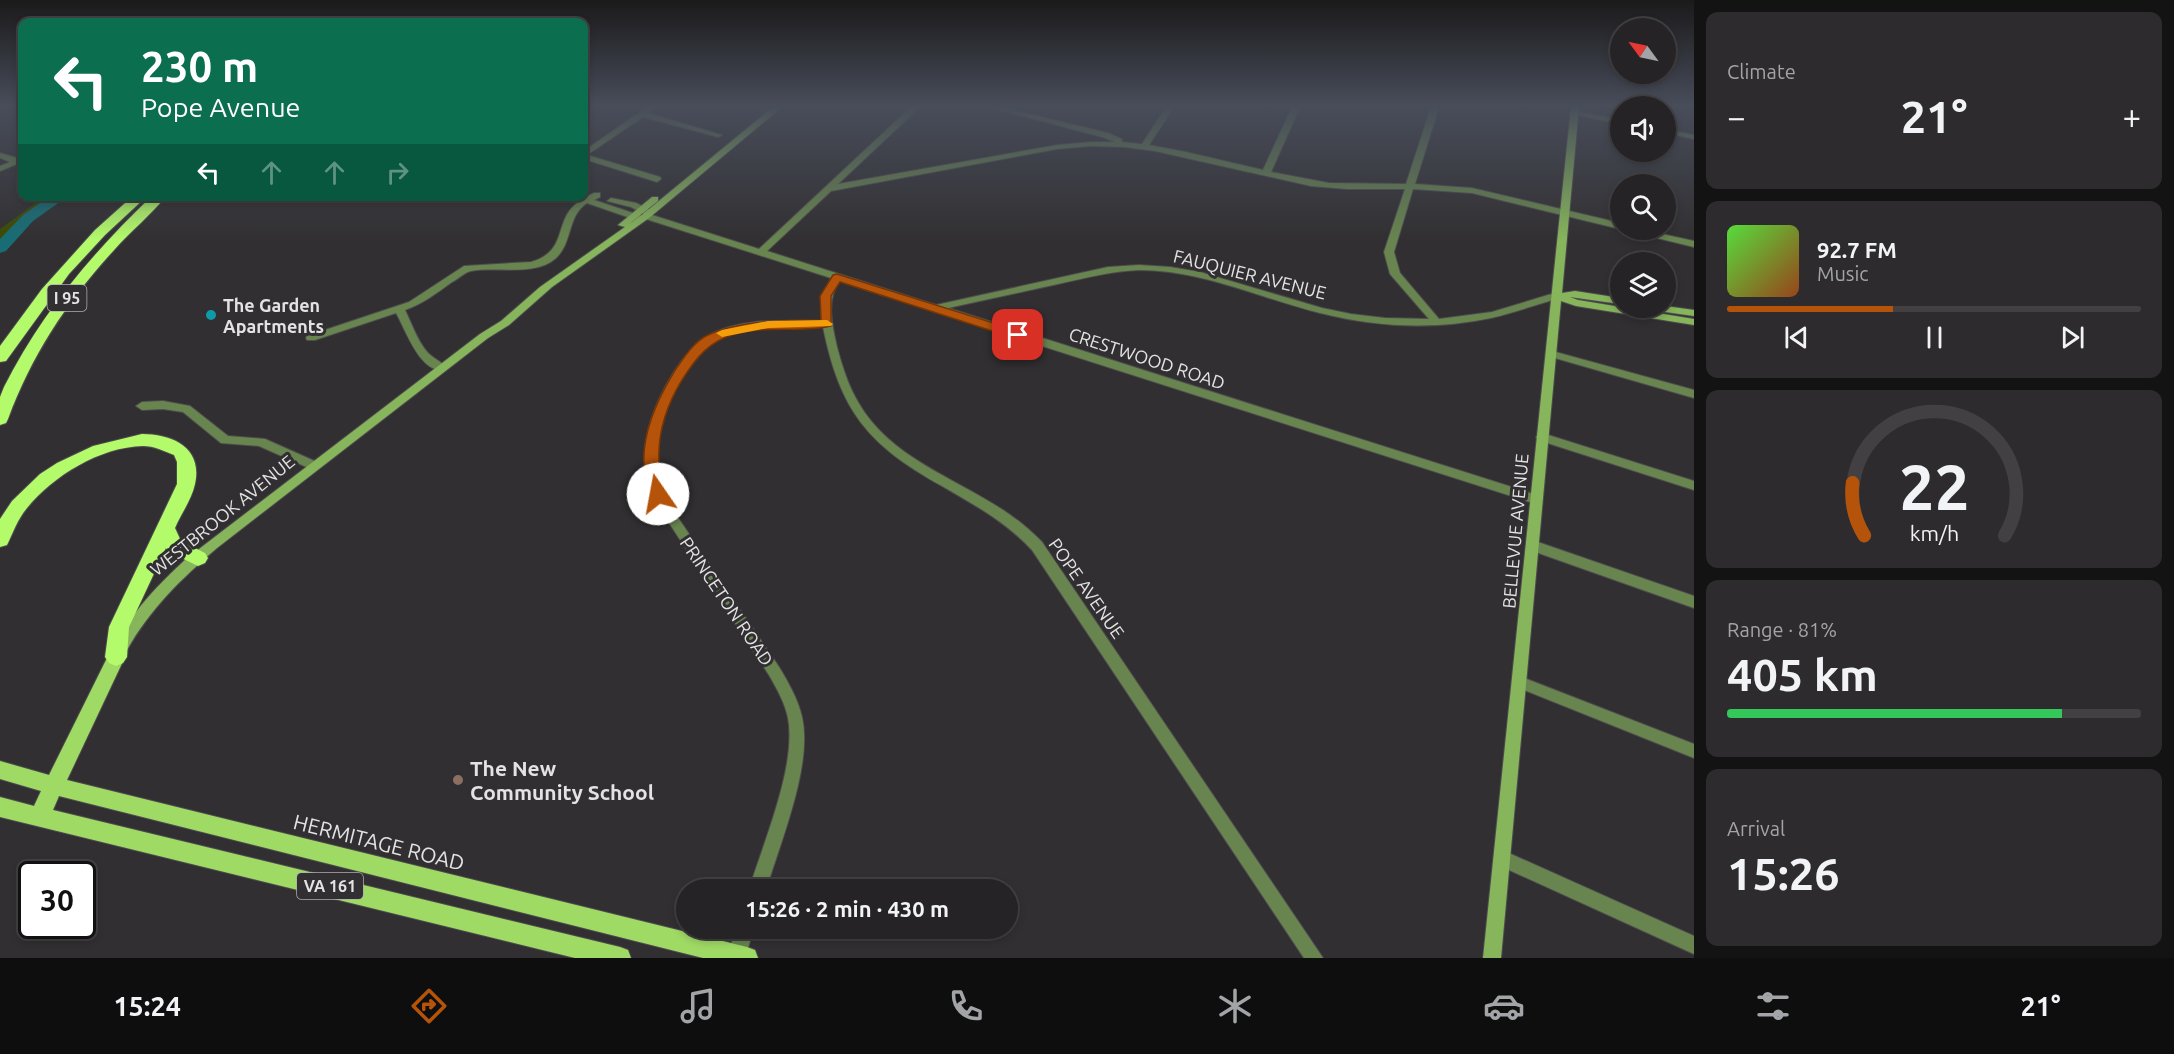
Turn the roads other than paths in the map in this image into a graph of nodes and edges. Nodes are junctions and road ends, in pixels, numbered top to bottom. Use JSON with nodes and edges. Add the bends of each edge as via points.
{"nodes":[{"id":1,"x":721,"y":152,"type":"edge"},
{"id":2,"x":867,"y":152,"type":"edge"},
{"id":3,"x":1031,"y":152,"type":"edge"},
{"id":4,"x":1174,"y":152,"type":"edge"},
{"id":5,"x":1276,"y":152,"type":"edge"},
{"id":6,"x":1421,"y":152,"type":"edge"},
{"id":7,"x":1571,"y":152,"type":"edge"},
{"id":8,"x":0,"y":155,"type":"edge"},
{"id":9,"x":588,"y":157,"type":"edge"},
{"id":10,"x":18,"y":160,"type":"edge"},
{"id":11,"x":18,"y":162,"type":"edge"},
{"id":12,"x":0,"y":169,"type":"edge"},
{"id":13,"x":1266,"y":173,"type":"junction"},
{"id":14,"x":657,"y":179,"type":"dead end"},
{"id":15,"x":1410,"y":186,"type":"junction"},
{"id":16,"x":827,"y":189,"type":"junction"},
{"id":17,"x":588,"y":196,"type":"edge"},
{"id":18,"x":588,"y":197,"type":"edge"},
{"id":19,"x":136,"y":201,"type":"edge"},
{"id":20,"x":155,"y":201,"type":"edge"},
{"id":21,"x":581,"y":201,"type":"edge"},
{"id":22,"x":642,"y":212,"type":"junction"},
{"id":23,"x":1565,"y":213,"type":"junction"},
{"id":24,"x":632,"y":216,"type":"junction"},
{"id":25,"x":1610,"y":224,"type":"edge"},
{"id":26,"x":1676,"y":240,"type":"edge"},
{"id":27,"x":1694,"y":244,"type":"edge"},
{"id":28,"x":760,"y":253,"type":"junction"},
{"id":29,"x":585,"y":258,"type":"junction"},
{"id":30,"x":837,"y":277,"type":"junction"},
{"id":31,"x":1557,"y":296,"type":"junction"},
{"id":32,"x":1610,"y":299,"type":"edge"},
{"id":33,"x":975,"y":300,"type":"junction"},
{"id":34,"x":399,"y":309,"type":"junction"},
{"id":35,"x":936,"y":309,"type":"junction"},
{"id":36,"x":1676,"y":310,"type":"edge"},
{"id":37,"x":1694,"y":313,"type":"edge"},
{"id":38,"x":973,"y":321,"type":"junction"},
{"id":39,"x":1436,"y":321,"type":"junction"},
{"id":40,"x":1694,"y":322,"type":"edge"},
{"id":41,"x":827,"y":324,"type":"junction"},
{"id":42,"x":310,"y":338,"type":"dead end"},
{"id":43,"x":1552,"y":354,"type":"junction"},
{"id":44,"x":0,"y":357,"type":"edge"},
{"id":45,"x":442,"y":368,"type":"junction"},
{"id":46,"x":1694,"y":394,"type":"edge"},
{"id":47,"x":142,"y":406,"type":"dead end"},
{"id":48,"x":0,"y":419,"type":"edge"},
{"id":49,"x":1542,"y":437,"type":"junction"},
{"id":50,"x":315,"y":466,"type":"junction"},
{"id":51,"x":1694,"y":486,"type":"edge"},
{"id":52,"x":1536,"y":499,"type":"junction"},
{"id":53,"x":166,"y":529,"type":"junction"},
{"id":54,"x":0,"y":540,"type":"edge"},
{"id":55,"x":1532,"y":546,"type":"junction"},
{"id":56,"x":198,"y":558,"type":"junction"},
{"id":57,"x":1694,"y":602,"type":"edge"},
{"id":58,"x":116,"y":657,"type":"junction"},
{"id":59,"x":1519,"y":682,"type":"junction"},
{"id":60,"x":1694,"y":751,"type":"edge"},
{"id":61,"x":8,"y":772,"type":"edge"},
{"id":62,"x":55,"y":786,"type":"junction"},
{"id":63,"x":8,"y":809,"type":"edge"},
{"id":64,"x":39,"y":817,"type":"junction"},
{"id":65,"x":1502,"y":858,"type":"junction"},
{"id":66,"x":760,"y":879,"type":"edge"},
{"id":67,"x":743,"y":939,"type":"edge"},
{"id":68,"x":1694,"y":945,"type":"edge"},
{"id":69,"x":740,"y":957,"type":"edge"},
{"id":70,"x":620,"y":958,"type":"edge"},
{"id":71,"x":1314,"y":958,"type":"edge"},
{"id":72,"x":1492,"y":958,"type":"edge"}],
"edges":[{"from":1,"to":22,"type":"street","name":"WESTBROOK AVENUE"},
{"from":2,"to":16,"type":"street"},
{"from":3,"to":16,"type":"street"},
{"from":4,"to":13,"type":"street"},
{"from":5,"to":13,"type":"street"},
{"from":6,"to":15,"type":"street"},
{"from":7,"to":23,"type":"street","name":"BELLEVUE AVENUE"},
{"from":8,"to":10,"type":"street"},
{"from":9,"to":14,"type":"street"},
{"from":11,"to":12,"type":"street"},
{"from":13,"to":15,"type":"street","via":[[1363,188]]},
{"from":15,"to":23,"type":"street","via":[[1472,190]]},
{"from":15,"to":39,"type":"street","via":[[1389,252],[1390,262],[1395,274]]},
{"from":16,"to":28,"type":"street"},
{"from":17,"to":22,"type":"street"},
{"from":18,"to":24,"type":"street"},
{"from":19,"to":44,"type":"highway","number":"I 95","via":[[75,258],[41,297]]},
{"from":20,"to":48,"type":"highway","number":"I 95","via":[[104,253],[58,310],[22,368]]},
{"from":21,"to":34,"type":"street","via":[[573,211],[561,246],[543,261],[467,268]]},
{"from":22,"to":24,"type":"street"},
{"from":22,"to":28,"type":"street","name":"CRESTWOOD ROAD"},
{"from":22,"to":29,"type":"street","name":"WESTBROOK AVENUE"},
{"from":23,"to":25,"type":"street"},
{"from":23,"to":31,"type":"street","name":"BELLEVUE AVENUE"},
{"from":24,"to":29,"type":"street","name":"WESTBROOK AVENUE"},
{"from":26,"to":27,"type":"street"},
{"from":28,"to":30,"type":"street","name":"CRESTWOOD ROAD"},
{"from":29,"to":45,"type":"street","name":"WESTBROOK AVENUE"},
{"from":30,"to":35,"type":"street","name":"CRESTWOOD ROAD"},
{"from":30,"to":41,"type":"street","name":"POPE AVENUE","via":[[825,296]]},
{"from":31,"to":32,"type":"street","name":"FAUQUIER AVENUE","via":[[1575,294]]},
{"from":31,"to":39,"type":"street","name":"FAUQUIER AVENUE","via":[[1533,300],[1490,316]]},
{"from":31,"to":40,"type":"street","name":"FAUQUIER AVENUE","via":[[1576,303]]},
{"from":31,"to":43,"type":"street","name":"BELLEVUE AVENUE"},
{"from":33,"to":35,"type":"street","name":"FAUQUIER AVENUE"},
{"from":33,"to":38,"type":"street"},
{"from":33,"to":39,"type":"street","name":"FAUQUIER AVENUE","via":[[1108,270],[1154,268],[1192,274],[1351,317]]},
{"from":34,"to":42,"type":"street"},
{"from":34,"to":45,"type":"street","via":[[423,357]]},
{"from":35,"to":38,"type":"street","name":"CRESTWOOD ROAD"},
{"from":36,"to":37,"type":"street"},
{"from":38,"to":52,"type":"street","name":"CRESTWOOD ROAD"},
{"from":41,"to":66,"type":"street","name":"PRINCETON ROAD","via":[[768,324],[710,339],[691,355],[663,400],[651,449],[651,474],[658,494],[767,660],[792,705],[796,721],[795,762]]},
{"from":41,"to":71,"type":"street","name":"POPE AVENUE","via":[[846,394],[871,429],[919,468],[996,510],[1042,553]]},
{"from":43,"to":46,"type":"street"},
{"from":43,"to":49,"type":"street","name":"BELLEVUE AVENUE"},
{"from":45,"to":50,"type":"street","name":"WESTBROOK AVENUE"},
{"from":47,"to":50,"type":"street","via":[[186,409],[225,440],[261,442]]},
{"from":49,"to":51,"type":"street"},
{"from":49,"to":52,"type":"street","name":"BELLEVUE AVENUE"},
{"from":50,"to":56,"type":"street","name":"WESTBROOK AVENUE"},
{"from":52,"to":55,"type":"street","name":"BELLEVUE AVENUE"},
{"from":53,"to":54,"type":"highway","via":[[186,484],[186,462],[181,451],[145,440],[97,450],[48,477],[29,493],[6,523]]},
{"from":53,"to":56,"type":"highway","via":[[174,546]]},
{"from":53,"to":58,"type":"highway","via":[[120,627]]},
{"from":55,"to":57,"type":"street"},
{"from":55,"to":59,"type":"street","name":"BELLEVUE AVENUE"},
{"from":56,"to":58,"type":"street","name":"WESTBROOK AVENUE","via":[[137,618]]},
{"from":58,"to":62,"type":"main road","name":"WESTBROOK AVENUE"},
{"from":59,"to":60,"type":"street"},
{"from":59,"to":65,"type":"street","name":"BELLEVUE AVENUE"},
{"from":61,"to":62,"type":"main road","name":"HERMITAGE ROAD","number":"VA 161"},
{"from":62,"to":64,"type":"main road","name":"WESTBROOK AVENUE"},
{"from":62,"to":69,"type":"main road","name":"HERMITAGE ROAD","number":"VA 161"},
{"from":63,"to":64,"type":"main road","number":"VA 161"},
{"from":64,"to":70,"type":"main road","number":"VA 161"},
{"from":65,"to":68,"type":"street"},
{"from":65,"to":72,"type":"street","name":"BELLEVUE AVENUE"},
{"from":67,"to":69,"type":"street"}]}
